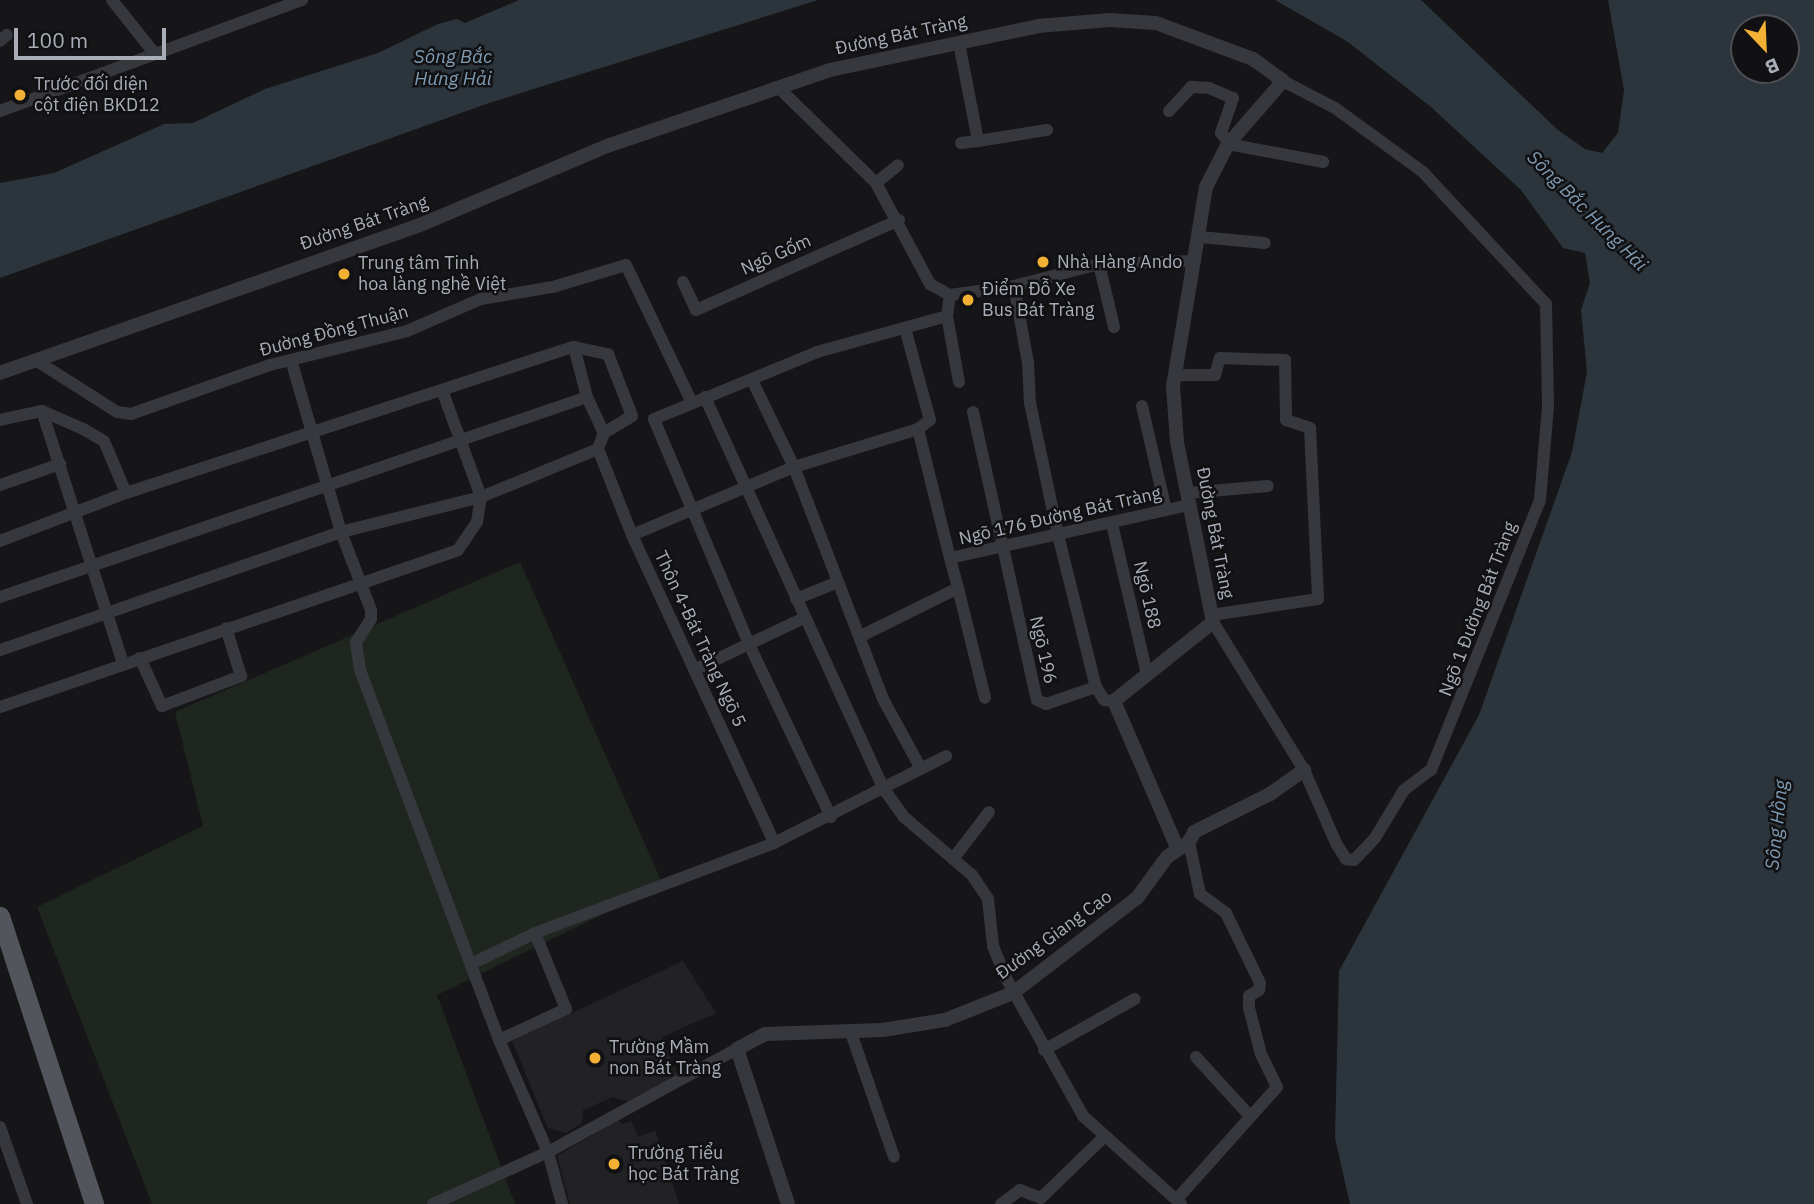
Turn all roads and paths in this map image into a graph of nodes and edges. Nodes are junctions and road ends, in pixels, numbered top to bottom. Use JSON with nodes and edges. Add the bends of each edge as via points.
{"nodes":[{"id":1,"x":112,"y":0,"type":"edge"},
{"id":2,"x":302,"y":0,"type":"edge"},
{"id":3,"x":287,"y":2,"type":"edge"},
{"id":4,"x":959,"y":43,"type":"junction"},
{"id":5,"x":155,"y":54,"type":"junction"},
{"id":6,"x":1283,"y":81,"type":"junction"},
{"id":7,"x":780,"y":89,"type":"junction"},
{"id":8,"x":0,"y":111,"type":"edge"},
{"id":9,"x":1169,"y":111,"type":"dead end"},
{"id":10,"x":1046,"y":130,"type":"dead end"},
{"id":11,"x":978,"y":141,"type":"junction"},
{"id":12,"x":961,"y":143,"type":"dead end"},
{"id":13,"x":1228,"y":143,"type":"junction"},
{"id":14,"x":1323,"y":162,"type":"dead end"},
{"id":15,"x":898,"y":165,"type":"dead end"},
{"id":16,"x":876,"y":183,"type":"junction"},
{"id":17,"x":899,"y":220,"type":"junction"},
{"id":18,"x":1200,"y":237,"type":"junction"},
{"id":19,"x":1265,"y":243,"type":"dead end"},
{"id":20,"x":1195,"y":261,"type":"junction"},
{"id":21,"x":1100,"y":264,"type":"junction"},
{"id":22,"x":683,"y":282,"type":"dead end"},
{"id":23,"x":1014,"y":286,"type":"junction"},
{"id":24,"x":950,"y":295,"type":"junction"},
{"id":25,"x":947,"y":316,"type":"junction"},
{"id":26,"x":1114,"y":327,"type":"dead end"},
{"id":27,"x":905,"y":328,"type":"junction"},
{"id":28,"x":574,"y":347,"type":"junction"},
{"id":29,"x":291,"y":360,"type":"junction"},
{"id":30,"x":37,"y":361,"type":"junction"},
{"id":31,"x":0,"y":373,"type":"edge"},
{"id":32,"x":1174,"y":375,"type":"junction"},
{"id":33,"x":752,"y":380,"type":"junction"},
{"id":34,"x":959,"y":382,"type":"dead end"},
{"id":35,"x":442,"y":390,"type":"junction"},
{"id":36,"x":587,"y":397,"type":"junction"},
{"id":37,"x":705,"y":397,"type":"junction"},
{"id":38,"x":692,"y":403,"type":"junction"},
{"id":39,"x":1142,"y":406,"type":"dead end"},
{"id":40,"x":42,"y":411,"type":"junction"},
{"id":41,"x":973,"y":412,"type":"dead end"},
{"id":42,"x":632,"y":416,"type":"junction"},
{"id":43,"x":654,"y":419,"type":"junction"},
{"id":44,"x":0,"y":420,"type":"edge"},
{"id":45,"x":918,"y":429,"type":"junction"},
{"id":46,"x":311,"y":433,"type":"junction"},
{"id":47,"x":604,"y":433,"type":"junction"},
{"id":48,"x":458,"y":440,"type":"junction"},
{"id":49,"x":598,"y":449,"type":"junction"},
{"id":50,"x":60,"y":464,"type":"junction"},
{"id":51,"x":794,"y":467,"type":"junction"},
{"id":52,"x":0,"y":485,"type":"edge"},
{"id":53,"x":326,"y":485,"type":"junction"},
{"id":54,"x":1268,"y":485,"type":"dead end"},
{"id":55,"x":743,"y":487,"type":"junction"},
{"id":56,"x":125,"y":493,"type":"junction"},
{"id":57,"x":481,"y":497,"type":"junction"},
{"id":58,"x":1189,"y":499,"type":"junction"},
{"id":59,"x":690,"y":508,"type":"junction"},
{"id":60,"x":1166,"y":510,"type":"junction"},
{"id":61,"x":77,"y":512,"type":"junction"},
{"id":62,"x":1112,"y":524,"type":"junction"},
{"id":63,"x":341,"y":532,"type":"junction"},
{"id":64,"x":632,"y":535,"type":"junction"},
{"id":65,"x":1058,"y":535,"type":"junction"},
{"id":66,"x":0,"y":541,"type":"edge"},
{"id":67,"x":1001,"y":547,"type":"junction"},
{"id":68,"x":950,"y":558,"type":"junction"},
{"id":69,"x":91,"y":565,"type":"junction"},
{"id":70,"x":360,"y":581,"type":"junction"},
{"id":71,"x":838,"y":582,"type":"junction"},
{"id":72,"x":958,"y":588,"type":"junction"},
{"id":73,"x":0,"y":597,"type":"edge"},
{"id":74,"x":796,"y":598,"type":"junction"},
{"id":75,"x":106,"y":612,"type":"junction"},
{"id":76,"x":804,"y":618,"type":"junction"},
{"id":77,"x":1212,"y":618,"type":"junction"},
{"id":78,"x":226,"y":628,"type":"junction"},
{"id":79,"x":861,"y":636,"type":"junction"},
{"id":80,"x":749,"y":644,"type":"junction"},
{"id":81,"x":0,"y":650,"type":"edge"},
{"id":82,"x":140,"y":658,"type":"junction"},
{"id":83,"x":123,"y":664,"type":"junction"},
{"id":84,"x":696,"y":669,"type":"junction"},
{"id":85,"x":1147,"y":675,"type":"junction"},
{"id":86,"x":1096,"y":687,"type":"junction"},
{"id":87,"x":985,"y":698,"type":"dead end"},
{"id":88,"x":1114,"y":701,"type":"junction"},
{"id":89,"x":0,"y":707,"type":"edge"},
{"id":90,"x":946,"y":756,"type":"dead end"},
{"id":91,"x":920,"y":767,"type":"junction"},
{"id":92,"x":1304,"y":770,"type":"junction"},
{"id":93,"x":883,"y":788,"type":"junction"},
{"id":94,"x":989,"y":812,"type":"dead end"},
{"id":95,"x":831,"y":817,"type":"junction"},
{"id":96,"x":775,"y":843,"type":"junction"},
{"id":97,"x":1183,"y":844,"type":"junction"},
{"id":98,"x":953,"y":859,"type":"junction"},
{"id":99,"x":0,"y":916,"type":"edge"},
{"id":100,"x":535,"y":933,"type":"junction"},
{"id":101,"x":471,"y":964,"type":"junction"},
{"id":102,"x":1013,"y":993,"type":"junction"},
{"id":103,"x":1135,"y":999,"type":"dead end"},
{"id":104,"x":850,"y":1030,"type":"junction"},
{"id":105,"x":499,"y":1040,"type":"junction"},
{"id":106,"x":737,"y":1049,"type":"junction"},
{"id":107,"x":1044,"y":1050,"type":"junction"},
{"id":108,"x":1196,"y":1057,"type":"dead end"},
{"id":109,"x":1249,"y":1115,"type":"junction"},
{"id":110,"x":0,"y":1127,"type":"edge"},
{"id":111,"x":1104,"y":1136,"type":"junction"},
{"id":112,"x":548,"y":1152,"type":"junction"},
{"id":113,"x":894,"y":1157,"type":"dead end"},
{"id":114,"x":1179,"y":1202,"type":"edge"},
{"id":115,"x":27,"y":1204,"type":"edge"},
{"id":116,"x":94,"y":1204,"type":"edge"},
{"id":117,"x":433,"y":1204,"type":"edge"},
{"id":118,"x":562,"y":1204,"type":"edge"},
{"id":119,"x":789,"y":1204,"type":"edge"},
{"id":120,"x":1001,"y":1204,"type":"edge"}],
"edges":[{"from":1,"to":5,"type":"street"},
{"from":2,"to":3,"type":"street"},
{"from":3,"to":5,"type":"street"},
{"from":4,"to":6,"type":"street","name":"Đường Bát Tràng","via":[[1038,26],[1110,20],[1156,23],[1253,59]]},
{"from":4,"to":7,"type":"street","name":"Đường Bát Tràng","via":[[830,70]]},
{"from":4,"to":11,"type":"street"},
{"from":5,"to":8,"type":"street"},
{"from":6,"to":13,"type":"street","name":"Đường Bát Tràng"},
{"from":6,"to":92,"type":"street","name":"Ngõ 1 Đường Bát Tràng","via":[[1335,108],[1423,172],[1546,304],[1548,406],[1540,500],[1431,770],[1404,790],[1375,838],[1354,860],[1346,859],[1337,845]]},
{"from":7,"to":16,"type":"street"},
{"from":7,"to":30,"type":"street","name":"Đường Bát Tràng","via":[[607,146],[420,225]]},
{"from":9,"to":13,"type":"street","via":[[1191,87],[1209,88],[1233,98],[1221,133]]},
{"from":10,"to":11,"type":"street"},
{"from":11,"to":12,"type":"street"},
{"from":13,"to":14,"type":"street"},
{"from":13,"to":18,"type":"street","name":"Đường Bát Tràng","via":[[1206,187]]},
{"from":15,"to":16,"type":"street"},
{"from":16,"to":17,"type":"street"},
{"from":17,"to":22,"type":"street","name":"Ngõ Gốm","via":[[696,310]]},
{"from":17,"to":24,"type":"street","via":[[930,284]]},
{"from":18,"to":19,"type":"street"},
{"from":18,"to":20,"type":"street","name":"Đường Bát Tràng"},
{"from":20,"to":21,"type":"street"},
{"from":20,"to":32,"type":"street","name":"Đường Bát Tràng"},
{"from":21,"to":23,"type":"street"},
{"from":21,"to":26,"type":"street"},
{"from":23,"to":24,"type":"street"},
{"from":23,"to":65,"type":"street","via":[[1030,403]]},
{"from":24,"to":25,"type":"street"},
{"from":25,"to":27,"type":"street"},
{"from":25,"to":34,"type":"street"},
{"from":27,"to":33,"type":"street","via":[[817,352]]},
{"from":27,"to":45,"type":"street","via":[[930,421]]},
{"from":28,"to":35,"type":"street"},
{"from":28,"to":36,"type":"street"},
{"from":28,"to":42,"type":"street","via":[[608,354]]},
{"from":29,"to":30,"type":"street","name":"Đường Đồng Thuận","via":[[122,414]]},
{"from":29,"to":38,"type":"street","name":"Đường Đồng Thuận","via":[[407,331],[481,299],[553,287],[626,265]]},
{"from":29,"to":46,"type":"street"},
{"from":30,"to":31,"type":"street","name":"Đường Bát Tràng"},
{"from":32,"to":58,"type":"street","name":"Đường Bát Tràng","via":[[1177,442]]},
{"from":32,"to":77,"type":"street","via":[[1215,375],[1220,358],[1285,360],[1286,420],[1310,428],[1318,599]]},
{"from":33,"to":37,"type":"street"},
{"from":33,"to":51,"type":"street"},
{"from":35,"to":46,"type":"street"},
{"from":35,"to":48,"type":"street"},
{"from":36,"to":47,"type":"street"},
{"from":36,"to":48,"type":"street"},
{"from":37,"to":38,"type":"street"},
{"from":37,"to":55,"type":"street"},
{"from":38,"to":43,"type":"street"},
{"from":39,"to":60,"type":"street"},
{"from":40,"to":44,"type":"street"},
{"from":40,"to":50,"type":"street"},
{"from":40,"to":56,"type":"street","via":[[104,441]]},
{"from":41,"to":67,"type":"street"},
{"from":42,"to":43,"type":"street"},
{"from":42,"to":47,"type":"street"},
{"from":43,"to":59,"type":"street"},
{"from":45,"to":51,"type":"street"},
{"from":45,"to":68,"type":"street"},
{"from":46,"to":53,"type":"street"},
{"from":46,"to":56,"type":"street"},
{"from":47,"to":49,"type":"street"},
{"from":48,"to":53,"type":"street"},
{"from":48,"to":57,"type":"street"},
{"from":49,"to":57,"type":"street"},
{"from":49,"to":64,"type":"street","name":"Thôn 4-Bát Tràng Ngõ 5"},
{"from":50,"to":52,"type":"street"},
{"from":50,"to":61,"type":"street"},
{"from":51,"to":55,"type":"street"},
{"from":51,"to":71,"type":"street"},
{"from":53,"to":63,"type":"street"},
{"from":53,"to":69,"type":"street"},
{"from":54,"to":58,"type":"street","name":"Ngõ 176 Đường Bát Tràng"},
{"from":55,"to":59,"type":"street"},
{"from":55,"to":74,"type":"street"},
{"from":56,"to":61,"type":"street"},
{"from":57,"to":63,"type":"street"},
{"from":57,"to":70,"type":"street","via":[[477,522],[458,550]]},
{"from":58,"to":60,"type":"street","name":"Ngõ 176 Đường Bát Tràng"},
{"from":58,"to":77,"type":"street","name":"Đường Bát Tràng"},
{"from":59,"to":64,"type":"street"},
{"from":59,"to":80,"type":"street"},
{"from":60,"to":62,"type":"street","name":"Ngõ 176 Đường Bát Tràng"},
{"from":61,"to":66,"type":"street"},
{"from":61,"to":69,"type":"street"},
{"from":62,"to":65,"type":"street","name":"Ngõ 176 Đường Bát Tràng"},
{"from":62,"to":85,"type":"street","name":"Ngõ 188"},
{"from":63,"to":70,"type":"street"},
{"from":63,"to":75,"type":"street"},
{"from":64,"to":84,"type":"street","name":"Thôn 4-Bát Tràng Ngõ 5"},
{"from":65,"to":67,"type":"street","name":"Ngõ 176 Đường Bát Tràng"},
{"from":65,"to":86,"type":"street"},
{"from":67,"to":68,"type":"street","name":"Ngõ 176 Đường Bát Tràng"},
{"from":67,"to":86,"type":"street","name":"Ngõ 196","via":[[1038,702]]},
{"from":68,"to":72,"type":"street","name":"Ngõ 176 Đường Bát Tràng"},
{"from":69,"to":73,"type":"street"},
{"from":69,"to":75,"type":"street"},
{"from":70,"to":78,"type":"street"},
{"from":70,"to":101,"type":"street","via":[[371,619],[356,642],[360,670]]},
{"from":71,"to":74,"type":"street"},
{"from":71,"to":79,"type":"street"},
{"from":72,"to":79,"type":"street"},
{"from":72,"to":87,"type":"street","name":"Ngõ 176 Đường Bát Tràng"},
{"from":74,"to":76,"type":"street"},
{"from":75,"to":81,"type":"street"},
{"from":75,"to":83,"type":"street"},
{"from":76,"to":80,"type":"street"},
{"from":76,"to":93,"type":"street"},
{"from":77,"to":85,"type":"street","name":"Đường Bát Tràng"},
{"from":77,"to":92,"type":"street"},
{"from":78,"to":82,"type":"street"},
{"from":78,"to":82,"type":"street","via":[[241,676],[162,706]]},
{"from":79,"to":91,"type":"street","via":[[883,699]]},
{"from":80,"to":84,"type":"street"},
{"from":80,"to":95,"type":"street"},
{"from":82,"to":83,"type":"street"},
{"from":83,"to":89,"type":"street"},
{"from":84,"to":96,"type":"street","name":"Thôn 4-Bát Tràng Ngõ 5"},
{"from":85,"to":88,"type":"street","name":"Đường Bát Tràng"},
{"from":86,"to":88,"type":"street","via":[[1104,700]]},
{"from":88,"to":97,"type":"street"},
{"from":90,"to":91,"type":"street"},
{"from":91,"to":93,"type":"street"},
{"from":92,"to":97,"type":"street","name":"Đường Giang Cao","via":[[1270,794],[1194,832]]},
{"from":93,"to":95,"type":"street"},
{"from":93,"to":98,"type":"street","via":[[904,817]]},
{"from":94,"to":98,"type":"street"},
{"from":95,"to":96,"type":"street"},
{"from":96,"to":100,"type":"street"},
{"from":97,"to":102,"type":"street","name":"Đường Giang Cao","via":[[1137,898]]},
{"from":97,"to":109,"type":"street","via":[[1200,894],[1226,913],[1260,985],[1249,996],[1249,1008],[1261,1054],[1277,1087]]},
{"from":98,"to":102,"type":"street","via":[[988,899],[993,946]]},
{"from":99,"to":116,"type":"main road"},
{"from":100,"to":101,"type":"street"},
{"from":100,"to":105,"type":"street","via":[[566,1009]]},
{"from":101,"to":105,"type":"street"},
{"from":102,"to":104,"type":"street","name":"Đường Giang Cao","via":[[945,1020]]},
{"from":102,"to":107,"type":"street"},
{"from":103,"to":107,"type":"street"},
{"from":104,"to":106,"type":"street","name":"Đường Giang Cao","via":[[765,1034]]},
{"from":104,"to":113,"type":"street"},
{"from":105,"to":112,"type":"street"},
{"from":106,"to":112,"type":"street"},
{"from":106,"to":119,"type":"street"},
{"from":107,"to":111,"type":"street","via":[[1071,1100]]},
{"from":108,"to":109,"type":"street"},
{"from":109,"to":114,"type":"street"},
{"from":110,"to":115,"type":"street"},
{"from":111,"to":114,"type":"street"},
{"from":111,"to":120,"type":"street","via":[[1041,1198],[1020,1190]]},
{"from":112,"to":117,"type":"street"},
{"from":112,"to":118,"type":"street"}]}
